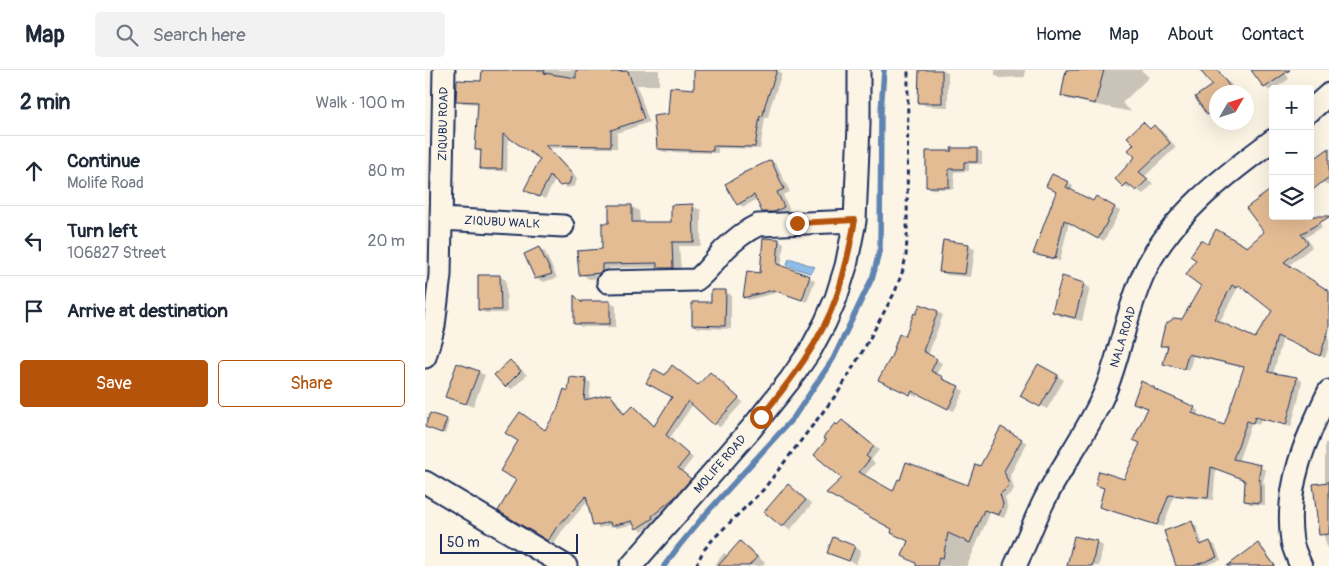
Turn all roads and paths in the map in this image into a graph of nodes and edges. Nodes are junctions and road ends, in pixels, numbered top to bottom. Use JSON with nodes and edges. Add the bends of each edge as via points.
{"nodes":[{"id":1,"x":445,"y":70,"type":"edge"},
{"id":2,"x":859,"y":70,"type":"edge"},
{"id":3,"x":1329,"y":94,"type":"edge"},
{"id":4,"x":1314,"y":107,"type":"edge"},
{"id":5,"x":1269,"y":143,"type":"edge"},
{"id":6,"x":442,"y":219,"type":"junction"},
{"id":7,"x":855,"y":220,"type":"junction"},
{"id":8,"x":563,"y":226,"type":"dead end"},
{"id":9,"x":608,"y":282,"type":"dead end"},
{"id":10,"x":425,"y":357,"type":"edge"},
{"id":11,"x":1329,"y":391,"type":"edge"},
{"id":12,"x":425,"y":482,"type":"edge"},
{"id":13,"x":565,"y":566,"type":"edge"},
{"id":14,"x":631,"y":566,"type":"edge"},
{"id":15,"x":1015,"y":566,"type":"edge"},
{"id":16,"x":1301,"y":566,"type":"edge"}],
"edges":[{"from":1,"to":6,"type":"street","name":"ZIQUBU ROAD"},
{"from":2,"to":7,"type":"street","name":"MOLIFE ROAD"},
{"from":3,"to":4,"type":"street"},
{"from":5,"to":15,"type":"street","name":"NALA ROAD","via":[[1213,186],[1188,210],[1156,252],[1137,291],[1104,394],[1043,503]]},
{"from":6,"to":8,"type":"street","name":"ZIQUBU WALK"},
{"from":6,"to":10,"type":"street","name":"ZIQUBU ROAD","via":[[434,326]]},
{"from":7,"to":9,"type":"street","via":[[758,225],[746,230],[696,280]]},
{"from":7,"to":14,"type":"street","name":"MOLIFE ROAD","via":[[836,298],[810,351],[791,380]]},
{"from":11,"to":16,"type":"street","via":[[1308,435],[1293,482],[1292,542]]},
{"from":12,"to":13,"type":"street"}]}
